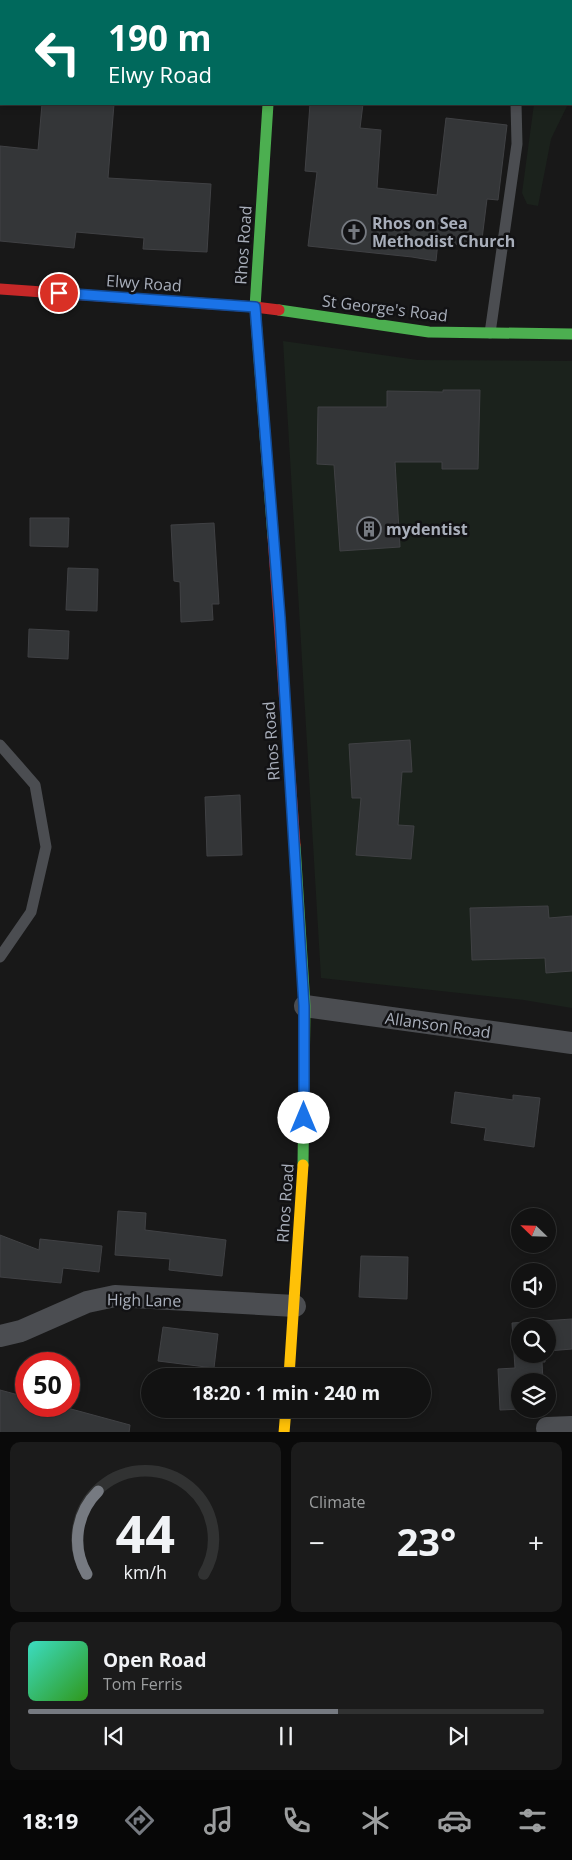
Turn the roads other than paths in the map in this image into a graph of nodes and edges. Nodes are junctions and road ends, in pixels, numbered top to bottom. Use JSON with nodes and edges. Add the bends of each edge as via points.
{"nodes":[{"id":1,"x":268,"y":105,"type":"edge"},
{"id":2,"x":516,"y":105,"type":"edge"},
{"id":3,"x":0,"y":288,"type":"edge"},
{"id":4,"x":255,"y":307,"type":"junction"},
{"id":5,"x":490,"y":333,"type":"junction"},
{"id":6,"x":572,"y":334,"type":"edge"},
{"id":7,"x":0,"y":745,"type":"edge"},
{"id":8,"x":0,"y":957,"type":"edge"},
{"id":9,"x":304,"y":1006,"type":"junction"},
{"id":10,"x":572,"y":1043,"type":"edge"},
{"id":11,"x":295,"y":1306,"type":"junction"},
{"id":12,"x":0,"y":1336,"type":"edge"},
{"id":13,"x":290,"y":1368,"type":"edge"},
{"id":14,"x":285,"y":1418,"type":"edge"},
{"id":15,"x":572,"y":1427,"type":"edge"},
{"id":16,"x":547,"y":1428,"type":"dead end"},
{"id":17,"x":284,"y":1432,"type":"edge"}],
"edges":[{"from":1,"to":4,"type":"main road","name":"Rhos Road"},
{"from":2,"to":5,"type":"lane","via":[[517,144]]},
{"from":3,"to":4,"type":"main road","name":"Elwy Road"},
{"from":4,"to":5,"type":"main road","name":"St George's Road","via":[[429,332]]},
{"from":4,"to":9,"type":"main road","name":"Rhos Road","via":[[280,618]]},
{"from":5,"to":6,"type":"main road","name":"St George's Road"},
{"from":7,"to":8,"type":"lane","via":[[35,785],[46,847],[31,912]]},
{"from":9,"to":10,"type":"street","name":"Allanson Road"},
{"from":9,"to":11,"type":"main road","name":"Rhos Road","via":[[304,1155]]},
{"from":11,"to":12,"type":"street","name":"High Lane","via":[[115,1296],[87,1302],[21,1331]]},
{"from":11,"to":13,"type":"main road","name":"Rhos Road"},
{"from":14,"to":17,"type":"main road"},
{"from":15,"to":16,"type":"street"}]}
